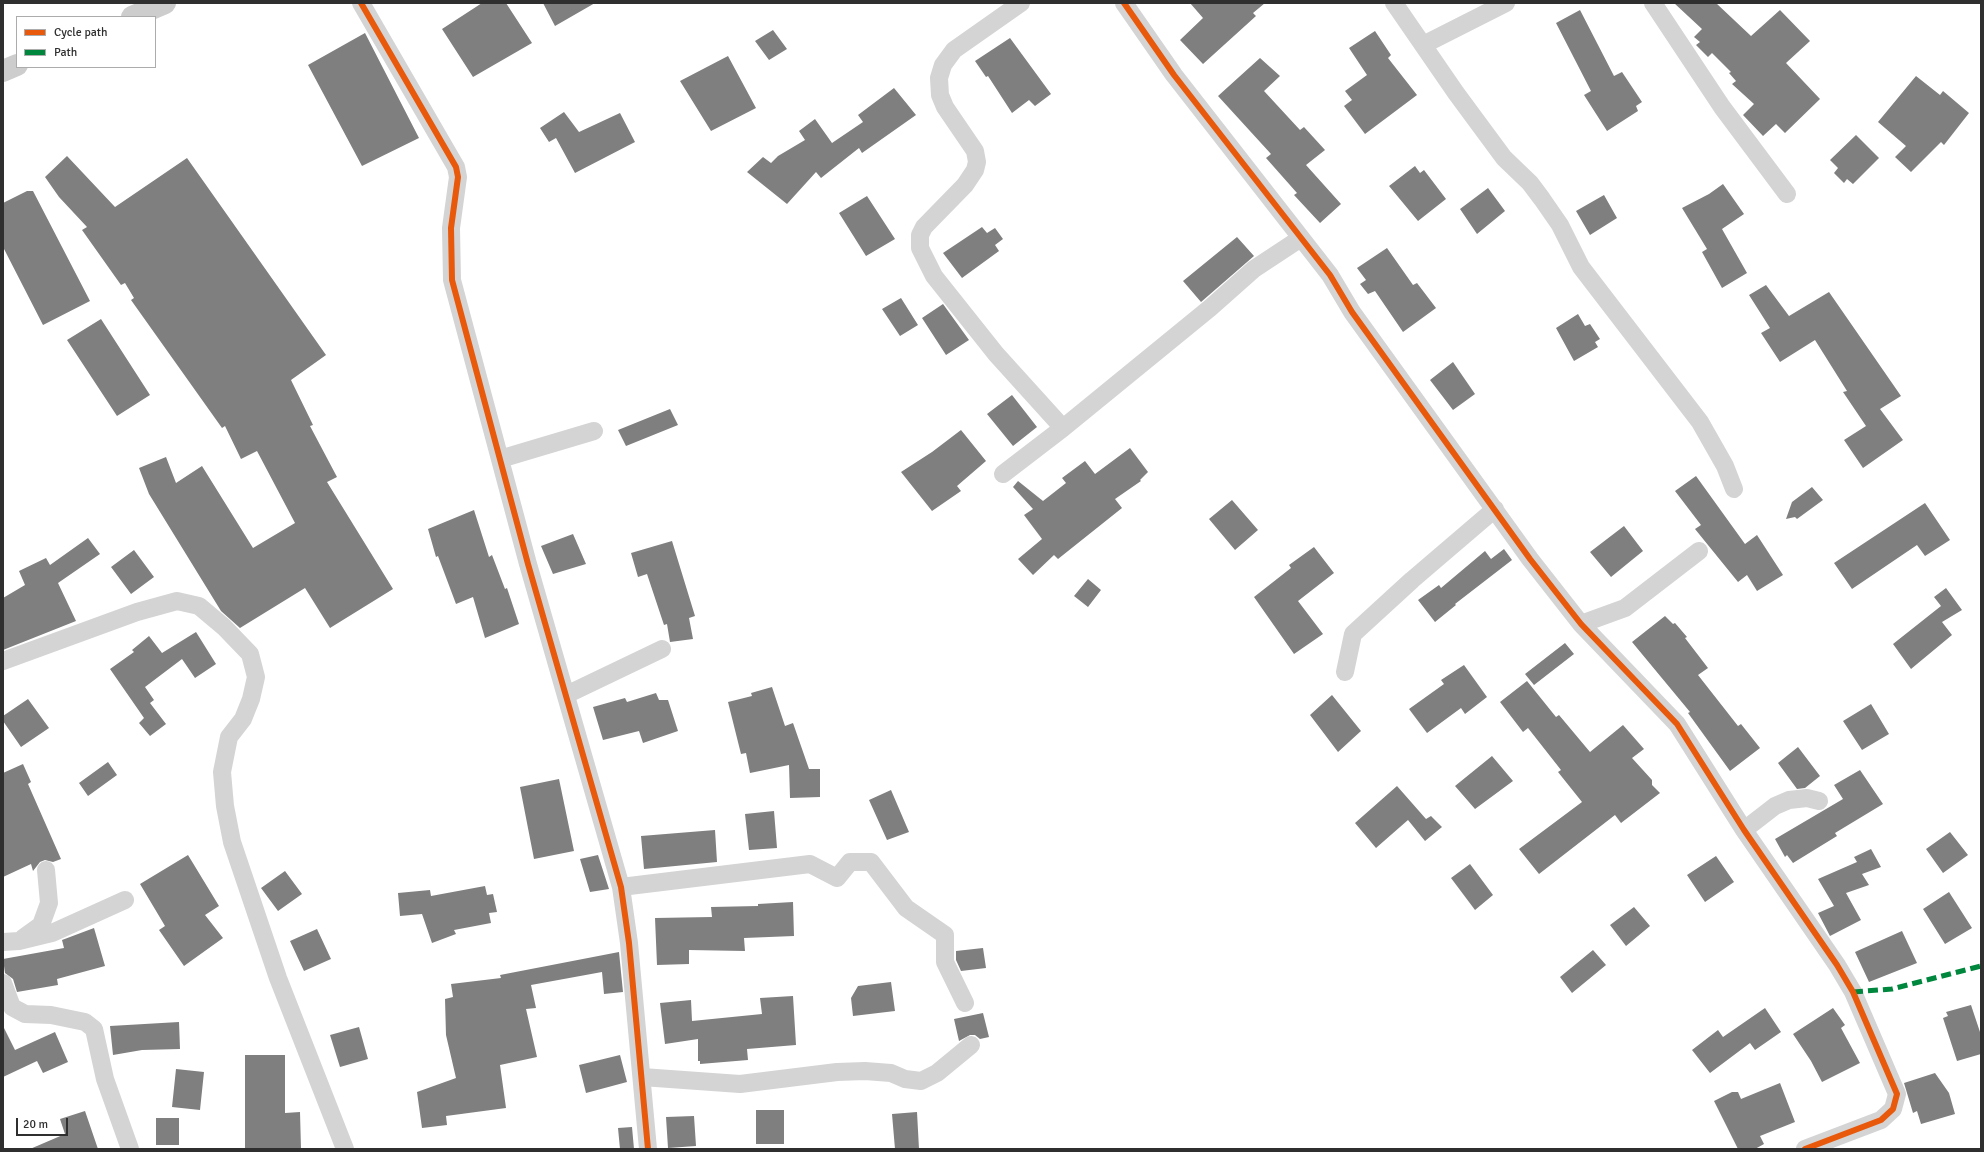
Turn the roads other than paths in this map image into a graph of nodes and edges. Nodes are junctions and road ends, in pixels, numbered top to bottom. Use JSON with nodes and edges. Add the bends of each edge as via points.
{"nodes":[{"id":1,"x":165,"y":3,"type":"edge"},
{"id":2,"x":361,"y":3,"type":"edge"},
{"id":3,"x":1021,"y":3,"type":"edge"},
{"id":4,"x":1124,"y":3,"type":"edge"},
{"id":5,"x":1394,"y":3,"type":"edge"},
{"id":6,"x":1506,"y":3,"type":"edge"},
{"id":7,"x":1653,"y":3,"type":"edge"},
{"id":8,"x":134,"y":16,"type":"edge"},
{"id":9,"x":1423,"y":45,"type":"junction"},
{"id":10,"x":16,"y":65,"type":"edge"},
{"id":11,"x":3,"y":71,"type":"edge"},
{"id":12,"x":1787,"y":194,"type":"dead end"},
{"id":13,"x":1302,"y":238,"type":"junction"},
{"id":14,"x":1063,"y":428,"type":"junction"},
{"id":15,"x":594,"y":431,"type":"dead end"},
{"id":16,"x":500,"y":459,"type":"junction"},
{"id":17,"x":1003,"y":474,"type":"dead end"},
{"id":18,"x":1734,"y":489,"type":"dead end"},
{"id":19,"x":1494,"y":509,"type":"junction"},
{"id":20,"x":1699,"y":551,"type":"dead end"},
{"id":21,"x":1581,"y":624,"type":"junction"},
{"id":22,"x":662,"y":649,"type":"dead end"},
{"id":23,"x":3,"y":661,"type":"edge"},
{"id":24,"x":1345,"y":672,"type":"dead end"},
{"id":25,"x":566,"y":695,"type":"junction"},
{"id":26,"x":1819,"y":801,"type":"dead end"},
{"id":27,"x":1744,"y":830,"type":"junction"},
{"id":28,"x":46,"y":870,"type":"dead end"},
{"id":29,"x":621,"y":887,"type":"junction"},
{"id":30,"x":125,"y":900,"type":"dead end"},
{"id":31,"x":11,"y":941,"type":"edge"},
{"id":32,"x":3,"y":983,"type":"edge"},
{"id":33,"x":965,"y":1003,"type":"dead end"},
{"id":34,"x":971,"y":1045,"type":"dead end"},
{"id":35,"x":642,"y":1078,"type":"junction"},
{"id":36,"x":130,"y":1149,"type":"edge"},
{"id":37,"x":345,"y":1149,"type":"edge"},
{"id":38,"x":648,"y":1149,"type":"edge"},
{"id":39,"x":1805,"y":1149,"type":"edge"}],
"edges":[{"from":1,"to":8,"type":"main road"},
{"from":2,"to":16,"type":"street","via":[[456,167],[458,177],[451,228],[452,280]]},
{"from":3,"to":14,"type":"street","via":[[954,50],[943,65],[939,78],[940,95],[945,107],[975,151],[977,162],[965,185],[924,227],[920,235],[920,248],[934,276],[991,348]]},
{"from":4,"to":13,"type":"street","via":[[1174,76]]},
{"from":5,"to":9,"type":"street"},
{"from":6,"to":9,"type":"street"},
{"from":7,"to":12,"type":"street","via":[[1722,107]]},
{"from":9,"to":18,"type":"street","via":[[1504,158],[1542,198],[1560,225],[1581,267],[1700,422],[1725,466]]},
{"from":10,"to":11,"type":"main road"},
{"from":13,"to":14,"type":"street","via":[[1254,269]]},
{"from":13,"to":19,"type":"street"},
{"from":14,"to":17,"type":"street"},
{"from":15,"to":16,"type":"street"},
{"from":16,"to":25,"type":"street"},
{"from":19,"to":21,"type":"street"},
{"from":19,"to":24,"type":"street","via":[[1353,634]]},
{"from":20,"to":21,"type":"street","via":[[1625,608]]},
{"from":21,"to":27,"type":"street","via":[[1677,724]]},
{"from":22,"to":25,"type":"street"},
{"from":23,"to":37,"type":"street","via":[[137,612],[177,601],[199,606],[250,654],[256,677],[243,719],[229,737],[222,772],[228,821],[239,864],[278,978]]},
{"from":25,"to":29,"type":"street"},
{"from":26,"to":27,"type":"street","via":[[1807,798],[1789,800],[1776,806]]},
{"from":27,"to":39,"type":"street","via":[[1849,985],[1897,1094],[1893,1109],[1881,1120]]},
{"from":28,"to":31,"type":"street","via":[[49,903],[41,925]]},
{"from":29,"to":33,"type":"street","via":[[810,864],[837,878],[850,862],[871,862],[906,908],[945,935],[945,962]]},
{"from":29,"to":35,"type":"street"},
{"from":30,"to":31,"type":"street","via":[[52,933]]},
{"from":32,"to":36,"type":"street","via":[[12,1007],[25,1014],[51,1014],[84,1022],[94,1029],[105,1079]]},
{"from":34,"to":35,"type":"street","via":[[937,1074],[921,1082],[891,1073],[865,1071],[740,1084]]},
{"from":35,"to":38,"type":"street"}]}
